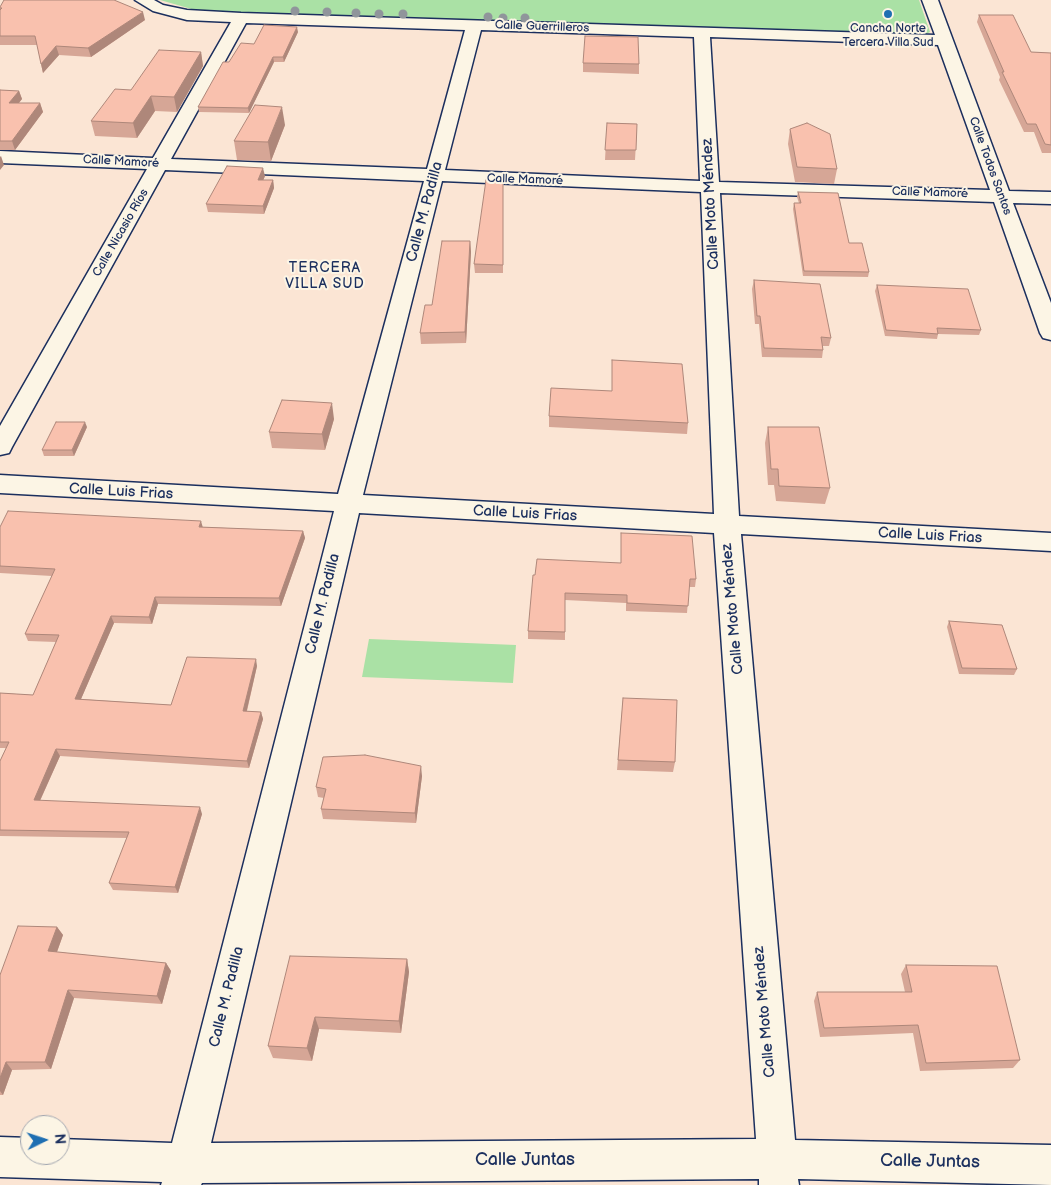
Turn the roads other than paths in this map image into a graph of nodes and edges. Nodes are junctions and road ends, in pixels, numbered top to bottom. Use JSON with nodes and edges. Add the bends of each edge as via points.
{"nodes":[{"id":1,"x":143,"y":0,"type":"edge"},
{"id":2,"x":930,"y":0,"type":"edge"},
{"id":3,"x":241,"y":18,"type":"junction"},
{"id":4,"x":474,"y":25,"type":"junction"},
{"id":5,"x":702,"y":32,"type":"junction"},
{"id":6,"x":944,"y":40,"type":"junction"},
{"id":7,"x":0,"y":157,"type":"edge"},
{"id":8,"x":160,"y":164,"type":"junction"},
{"id":9,"x":434,"y":176,"type":"junction"},
{"id":10,"x":711,"y":187,"type":"junction"},
{"id":11,"x":1001,"y":196,"type":"junction"},
{"id":12,"x":1051,"y":198,"type":"edge"},
{"id":13,"x":1051,"y":333,"type":"edge"},
{"id":14,"x":0,"y":447,"type":"edge"},
{"id":15,"x":0,"y":484,"type":"edge"},
{"id":16,"x":348,"y":505,"type":"junction"},
{"id":17,"x":727,"y":525,"type":"junction"},
{"id":18,"x":1051,"y":542,"type":"edge"},
{"id":19,"x":0,"y":1157,"type":"edge"},
{"id":20,"x":1051,"y":1165,"type":"edge"},
{"id":21,"x":778,"y":1172,"type":"edge"},
{"id":22,"x":184,"y":1174,"type":"edge"}],
"edges":[{"from":1,"to":3,"type":"street","name":"Calle Guerrilleros","via":[[158,8],[187,15]]},
{"from":2,"to":6,"type":"street","name":"Calle Todos Santos"},
{"from":3,"to":4,"type":"street","name":"Calle Guerrilleros"},
{"from":3,"to":8,"type":"street","name":"Calle Nicasio Ríos"},
{"from":4,"to":5,"type":"street","name":"Calle Guerrilleros"},
{"from":4,"to":9,"type":"street","name":"Calle M. Padilla"},
{"from":5,"to":6,"type":"street","name":"Calle Guerrilleros"},
{"from":5,"to":10,"type":"street","name":"Calle Moto Méndez"},
{"from":6,"to":11,"type":"street","name":"Calle Todos Santos"},
{"from":7,"to":8,"type":"street","name":"Calle Mamoré"},
{"from":8,"to":9,"type":"street","name":"Calle Mamoré"},
{"from":8,"to":14,"type":"street","name":"Calle Nicasio Ríos"},
{"from":9,"to":10,"type":"street","name":"Calle Mamoré"},
{"from":9,"to":16,"type":"street","name":"Calle M. Padilla"},
{"from":10,"to":11,"type":"street","name":"Calle Mamoré"},
{"from":10,"to":17,"type":"street","name":"Calle Moto Méndez"},
{"from":11,"to":12,"type":"street","name":"Calle Mamoré"},
{"from":11,"to":13,"type":"street","name":"Calle Todos Santos"},
{"from":15,"to":16,"type":"street","name":"Calle Luis Frias"},
{"from":16,"to":17,"type":"street","name":"Calle Luis Frias"},
{"from":16,"to":22,"type":"street","name":"Calle M. Padilla"},
{"from":17,"to":18,"type":"street","name":"Calle Luis Frias"},
{"from":17,"to":21,"type":"street","name":"Calle Moto Méndez"},
{"from":19,"to":22,"type":"street","name":"Calle Juntas"},
{"from":20,"to":21,"type":"street","name":"Calle Juntas"},
{"from":21,"to":22,"type":"street","name":"Calle Juntas"}]}
